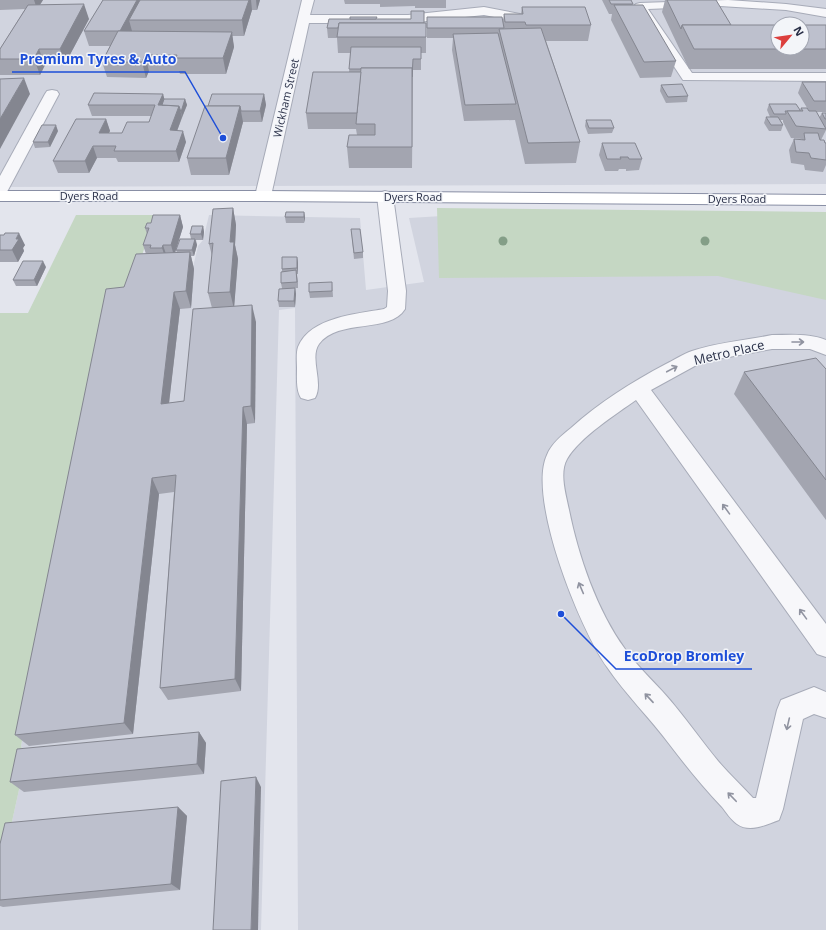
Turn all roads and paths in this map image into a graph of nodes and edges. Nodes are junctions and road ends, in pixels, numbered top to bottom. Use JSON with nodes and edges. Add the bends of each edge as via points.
{"nodes":[{"id":1,"x":308,"y":0,"type":"edge"},
{"id":2,"x":826,"y":13,"type":"edge"},
{"id":3,"x":516,"y":17,"type":"edge"},
{"id":4,"x":304,"y":19,"type":"junction"},
{"id":5,"x":826,"y":77,"type":"edge"},
{"id":6,"x":52,"y":94,"type":"dead end"},
{"id":7,"x":0,"y":190,"type":"edge"},
{"id":8,"x":0,"y":196,"type":"edge"},
{"id":9,"x":263,"y":196,"type":"junction"},
{"id":10,"x":385,"y":196,"type":"junction"},
{"id":11,"x":826,"y":200,"type":"edge"},
{"id":12,"x":826,"y":348,"type":"edge"},
{"id":13,"x":638,"y":388,"type":"junction"},
{"id":14,"x":308,"y":393,"type":"dead end"},
{"id":15,"x":826,"y":645,"type":"edge"},
{"id":16,"x":826,"y":705,"type":"edge"}],
"edges":[{"from":1,"to":4,"type":"street","name":"Wickham Street"},
{"from":2,"to":5,"type":"street","via":[[786,7],[720,3],[640,6],[688,77]]},
{"from":3,"to":4,"type":"street","via":[[484,11],[408,19]]},
{"from":4,"to":9,"type":"street","name":"Wickham Street"},
{"from":6,"to":7,"type":"street"},
{"from":8,"to":9,"type":"highway","name":"Dyers Road"},
{"from":9,"to":10,"type":"highway","name":"Dyers Road"},
{"from":10,"to":11,"type":"highway","name":"Dyers Road"},
{"from":10,"to":14,"type":"street","via":[[397,291],[396,310],[390,314],[336,326],[312,339],[307,348]]},
{"from":13,"to":12,"type":"street","name":"Metro Place","one_way":true,"via":[[697,356],[772,342],[813,342]]},
{"from":15,"to":13,"type":"street","one_way":true},
{"from":16,"to":13,"type":"street","name":"Metro Place","one_way":true,"via":[[814,700],[791,710],[768,809],[758,813],[747,813],[708,771],[664,714],[632,679],[601,633],[579,585],[563,538],[553,469],[557,456],[570,441],[593,420]]}]}
